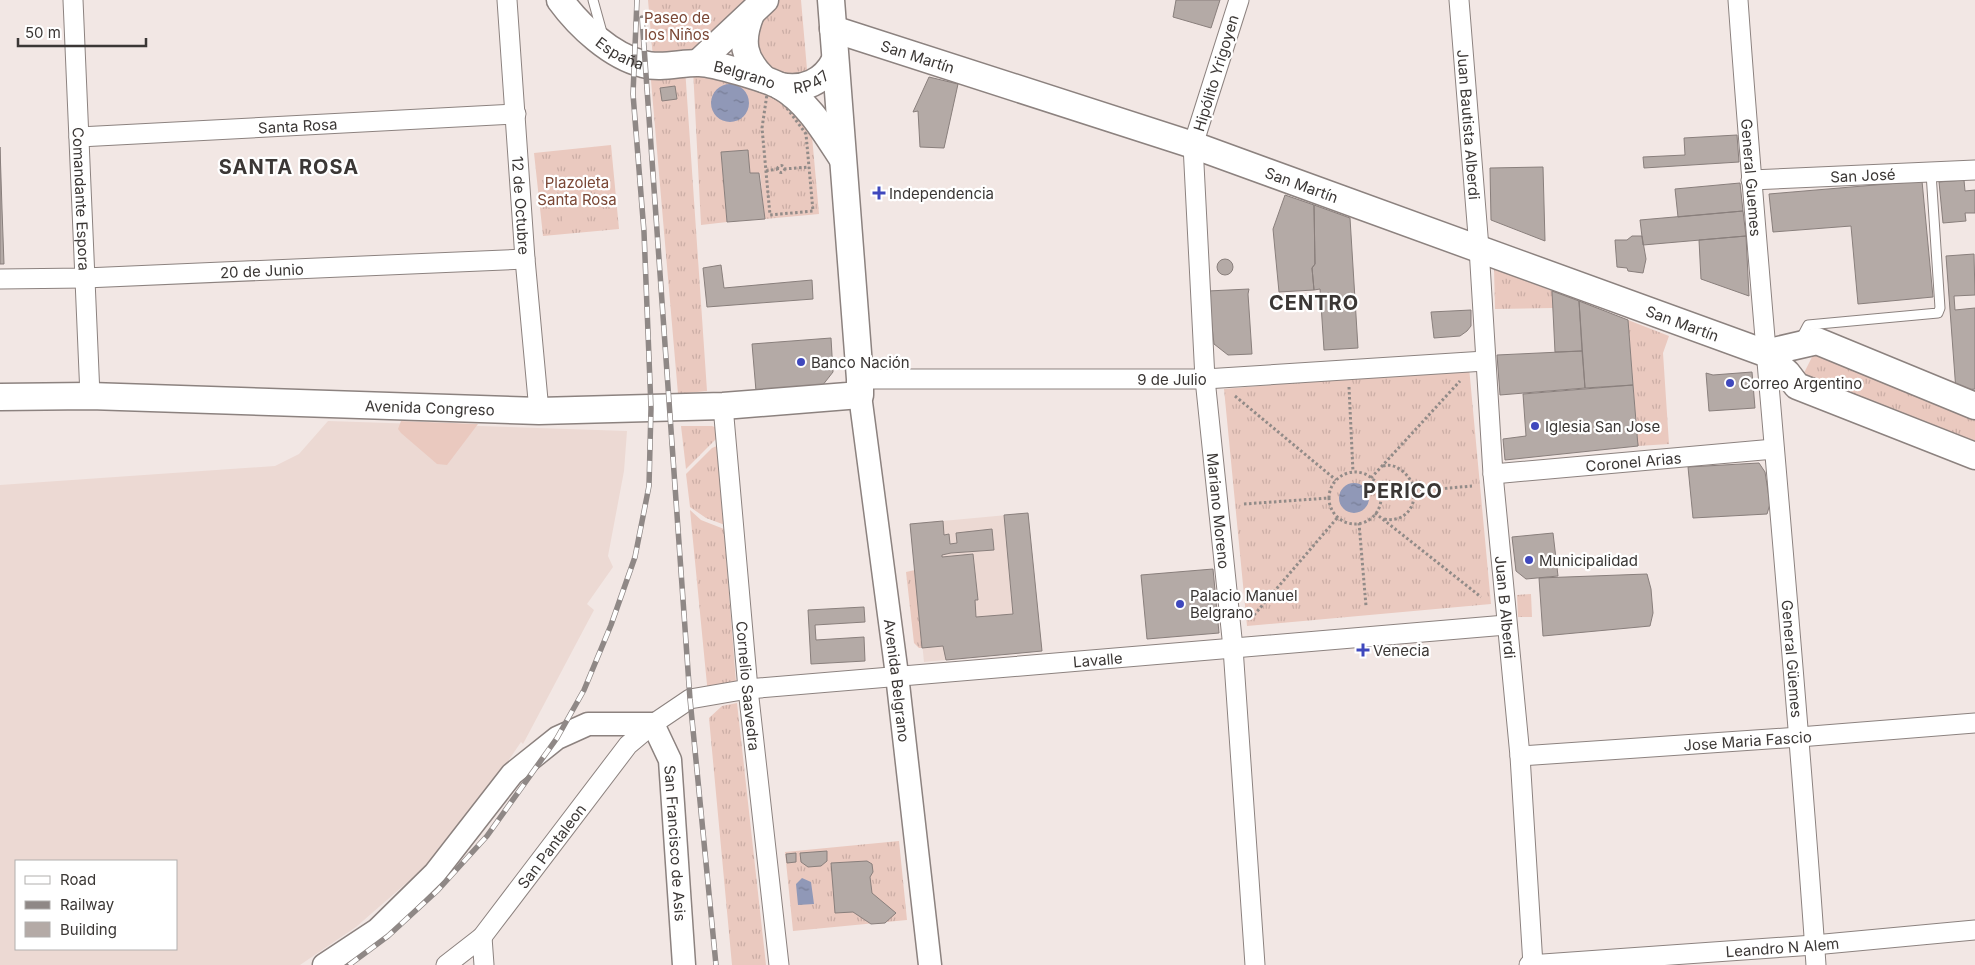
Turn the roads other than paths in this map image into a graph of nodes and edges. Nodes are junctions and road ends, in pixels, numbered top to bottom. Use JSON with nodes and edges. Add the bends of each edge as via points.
{"nodes":[{"id":1,"x":73,"y":0,"type":"edge"},
{"id":2,"x":507,"y":0,"type":"edge"},
{"id":3,"x":560,"y":0,"type":"edge"},
{"id":4,"x":593,"y":0,"type":"edge"},
{"id":5,"x":1239,"y":0,"type":"edge"},
{"id":6,"x":1459,"y":0,"type":"edge"},
{"id":7,"x":1738,"y":0,"type":"edge"},
{"id":8,"x":758,"y":7,"type":"edge"},
{"id":9,"x":829,"y":10,"type":"edge"},
{"id":10,"x":606,"y":45,"type":"junction"},
{"id":11,"x":835,"y":60,"type":"junction"},
{"id":12,"x":699,"y":62,"type":"junction"},
{"id":13,"x":772,"y":82,"type":"junction"},
{"id":14,"x":516,"y":114,"type":"junction"},
{"id":15,"x":78,"y":137,"type":"junction"},
{"id":16,"x":1193,"y":145,"type":"junction"},
{"id":17,"x":843,"y":161,"type":"junction"},
{"id":18,"x":1975,"y":170,"type":"edge"},
{"id":19,"x":1931,"y":173,"type":"junction"},
{"id":20,"x":1751,"y":180,"type":"junction"},
{"id":21,"x":1479,"y":248,"type":"junction"},
{"id":22,"x":525,"y":259,"type":"junction"},
{"id":23,"x":85,"y":278,"type":"junction"},
{"id":24,"x":0,"y":279,"type":"edge"},
{"id":25,"x":1797,"y":347,"type":"junction"},
{"id":26,"x":1766,"y":353,"type":"junction"},
{"id":27,"x":1485,"y":361,"type":"junction"},
{"id":28,"x":1787,"y":373,"type":"junction"},
{"id":29,"x":1205,"y":379,"type":"junction"},
{"id":30,"x":860,"y":387,"type":"junction"},
{"id":31,"x":90,"y":396,"type":"junction"},
{"id":32,"x":0,"y":397,"type":"edge"},
{"id":33,"x":724,"y":406,"type":"junction"},
{"id":34,"x":1975,"y":406,"type":"edge"},
{"id":35,"x":539,"y":411,"type":"junction"},
{"id":36,"x":1774,"y":449,"type":"junction"},
{"id":37,"x":1975,"y":456,"type":"edge"},
{"id":38,"x":1493,"y":474,"type":"junction"},
{"id":39,"x":1506,"y":625,"type":"junction"},
{"id":40,"x":1233,"y":648,"type":"junction"},
{"id":41,"x":897,"y":675,"type":"junction"},
{"id":42,"x":748,"y":689,"type":"junction"},
{"id":43,"x":690,"y":699,"type":"joint"},
{"id":44,"x":1975,"y":723,"type":"edge"},
{"id":45,"x":653,"y":724,"type":"junction"},
{"id":46,"x":1799,"y":738,"type":"junction"},
{"id":47,"x":1520,"y":756,"type":"junction"},
{"id":48,"x":1975,"y":930,"type":"edge"},
{"id":49,"x":482,"y":936,"type":"junction"},
{"id":50,"x":1814,"y":945,"type":"junction"},
{"id":51,"x":324,"y":965,"type":"edge"},
{"id":52,"x":446,"y":965,"type":"edge"},
{"id":53,"x":484,"y":965,"type":"edge"},
{"id":54,"x":684,"y":965,"type":"edge"},
{"id":55,"x":779,"y":965,"type":"edge"},
{"id":56,"x":930,"y":965,"type":"edge"},
{"id":57,"x":1255,"y":965,"type":"edge"},
{"id":58,"x":1529,"y":965,"type":"edge"},
{"id":59,"x":1533,"y":965,"type":"edge"},
{"id":60,"x":1816,"y":965,"type":"edge"}],
"edges":[{"from":1,"to":15,"type":"street","name":"Comandante Espora"},
{"from":2,"to":14,"type":"street","name":"12 de Octubre"},
{"from":3,"to":10,"type":"main road","name":"España","via":[[583,26]]},
{"from":4,"to":10,"type":"lane"},
{"from":5,"to":16,"type":"street","name":"Hipólito Yrigoyen"},
{"from":6,"to":21,"type":"street","name":"Juan Bautista Alberdi"},
{"from":7,"to":20,"type":"street","name":"General Guemes"},
{"from":8,"to":12,"type":"main road","name":"Belgrano"},
{"from":8,"to":13,"type":"main road","via":[[745,34],[747,56],[754,68]]},
{"from":9,"to":11,"type":"main road","name":"Belgrano"},
{"from":9,"to":16,"type":"main road","name":"San Martín"},
{"from":10,"to":12,"type":"main road","name":"España","via":[[630,60],[646,65]]},
{"from":11,"to":13,"type":"main road","name":"RP47","via":[[831,69],[818,81],[795,88]]},
{"from":11,"to":17,"type":"main road","name":"Belgrano"},
{"from":12,"to":13,"type":"main road","name":"Belgrano","number":"RP47"},
{"from":13,"to":17,"type":"main road","name":"Belgrano","number":"RP47","via":[[804,106]]},
{"from":14,"to":15,"type":"street","name":"Santa Rosa"},
{"from":14,"to":22,"type":"street","name":"12 de Octubre"},
{"from":15,"to":23,"type":"street","name":"Comandante Espora"},
{"from":16,"to":21,"type":"main road","name":"San Martín"},
{"from":16,"to":29,"type":"street","name":"Mariano Moreno"},
{"from":17,"to":30,"type":"main road","name":"Belgrano","number":"RP47"},
{"from":18,"to":19,"type":"street","name":"San José"},
{"from":19,"to":20,"type":"street","name":"San José"},
{"from":19,"to":25,"type":"lane","via":[[1938,312],[1808,325]]},
{"from":20,"to":26,"type":"street","name":"General Guemes"},
{"from":21,"to":26,"type":"main road","name":"San Martín"},
{"from":21,"to":27,"type":"street","name":"Juan B Alberdi"},
{"from":22,"to":23,"type":"street","name":"20 de Junio"},
{"from":22,"to":35,"type":"street","name":"12 de Octubre"},
{"from":23,"to":24,"type":"street","name":"20 de Junio"},
{"from":23,"to":31,"type":"street","name":"Comandante Espora"},
{"from":25,"to":26,"type":"main road"},
{"from":25,"to":28,"type":"street","via":[[1798,355]]},
{"from":25,"to":34,"type":"main road","via":[[1817,341]]},
{"from":26,"to":28,"type":"main road","name":"San Martín"},
{"from":26,"to":36,"type":"street","name":"General Güemes"},
{"from":27,"to":29,"type":"street","name":"9 de Julio"},
{"from":27,"to":38,"type":"street","name":"Juan B Alberdi"},
{"from":28,"to":37,"type":"main road","name":"San Martín","via":[[1797,386]]},
{"from":29,"to":30,"type":"street","name":"9 de Julio"},
{"from":29,"to":40,"type":"street","name":"Mariano Moreno"},
{"from":30,"to":33,"type":"main road","name":"Avenida Congreso"},
{"from":30,"to":41,"type":"street","name":"Avenida Belgrano"},
{"from":31,"to":32,"type":"main road","name":"Avenida Congreso"},
{"from":31,"to":35,"type":"main road","name":"Avenida Congreso"},
{"from":33,"to":35,"type":"main road","name":"Avenida Congreso"},
{"from":33,"to":42,"type":"street","name":"Cornelio Saavedra"},
{"from":36,"to":38,"type":"street","name":"Coronel Arias"},
{"from":36,"to":46,"type":"street","name":"General Güemes"},
{"from":38,"to":39,"type":"street","name":"Juan B Alberdi"},
{"from":39,"to":40,"type":"street","name":"Lavalle"},
{"from":39,"to":47,"type":"street","name":"Juan B Alberdi"},
{"from":40,"to":41,"type":"street","name":"Lavalle"},
{"from":40,"to":57,"type":"street","name":"Mariano Moreno"},
{"from":41,"to":42,"type":"street","name":"Lavalle"},
{"from":41,"to":56,"type":"street","name":"Avenida Belgrano"},
{"from":42,"to":43,"type":"street","name":"Lavalle"},
{"from":42,"to":55,"type":"street","name":"Cornelio Saavedra"},
{"from":43,"to":45,"type":"street","name":"San Pantaleon"},
{"from":44,"to":46,"type":"street","name":"Jose Maria Fascio"},
{"from":45,"to":49,"type":"street","name":"San Pantaleon","via":[[628,745]]},
{"from":45,"to":51,"type":"street","via":[[588,724],[557,738],[512,774],[435,873],[377,930]]},
{"from":45,"to":54,"type":"street","name":"San Francisco de Asis","via":[[670,760]]},
{"from":46,"to":47,"type":"street","name":"Jose Maria Fascio"},
{"from":46,"to":50,"type":"street","name":"General Güemes"},
{"from":47,"to":59,"type":"street","name":"Juan B Alberdi"},
{"from":48,"to":50,"type":"street","name":"Leandro N Alem"},
{"from":49,"to":52,"type":"street","name":"San Pantaleon"},
{"from":49,"to":53,"type":"street"},
{"from":50,"to":59,"type":"street","name":"Leandro N Alem"},
{"from":50,"to":60,"type":"street","name":"General Güemes"},
{"from":58,"to":59,"type":"street","name":"Leandro N Alem"}]}
